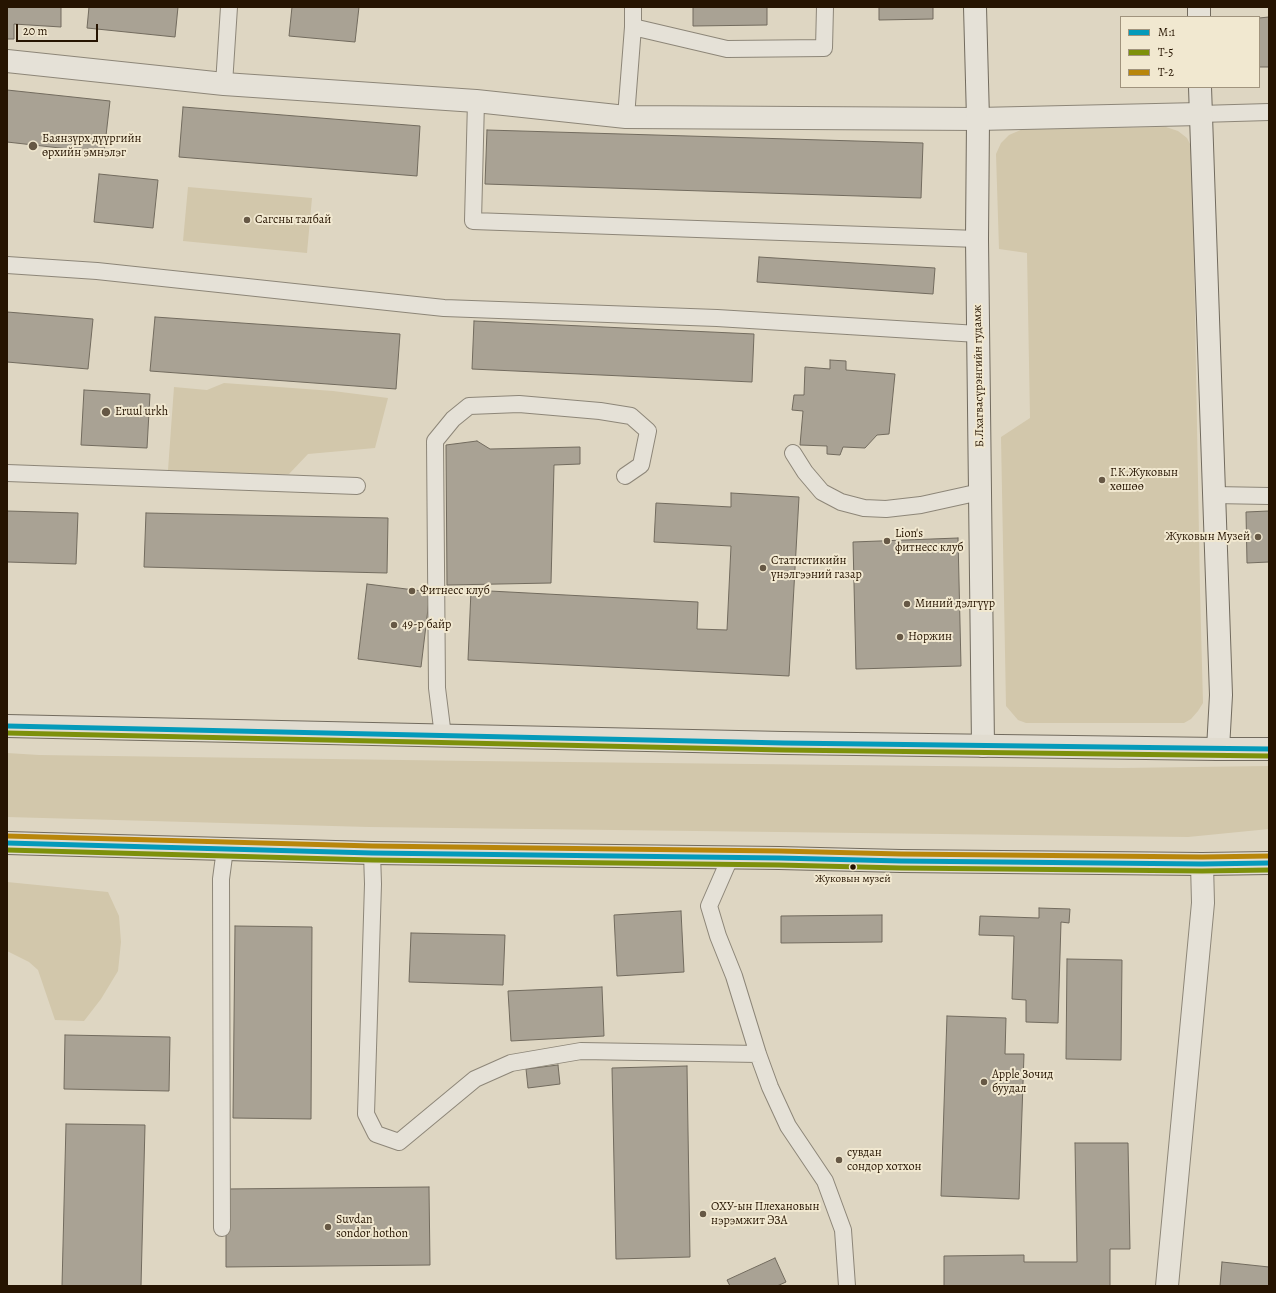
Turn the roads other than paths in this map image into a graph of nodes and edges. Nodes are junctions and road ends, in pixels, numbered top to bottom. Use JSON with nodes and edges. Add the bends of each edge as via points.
{"nodes":[{"id":1,"x":229,"y":7,"type":"edge"},
{"id":2,"x":633,"y":7,"type":"edge"},
{"id":3,"x":825,"y":7,"type":"edge"},
{"id":4,"x":975,"y":7,"type":"edge"},
{"id":5,"x":633,"y":27,"type":"junction"},
{"id":6,"x":7,"y":61,"type":"edge"},
{"id":7,"x":224,"y":84,"type":"junction"},
{"id":8,"x":1200,"y":88,"type":"edge"},
{"id":9,"x":476,"y":101,"type":"junction"},
{"id":10,"x":1269,"y":112,"type":"edge"},
{"id":11,"x":1200,"y":114,"type":"junction"},
{"id":12,"x":626,"y":117,"type":"junction"},
{"id":13,"x":978,"y":119,"type":"junction"},
{"id":14,"x":977,"y":239,"type":"junction"},
{"id":15,"x":7,"y":265,"type":"edge"},
{"id":16,"x":978,"y":334,"type":"junction"},
{"id":17,"x":793,"y":453,"type":"dead end"},
{"id":18,"x":7,"y":473,"type":"edge"},
{"id":19,"x":625,"y":476,"type":"dead end"},
{"id":20,"x":357,"y":486,"type":"dead end"},
{"id":21,"x":980,"y":492,"type":"junction"},
{"id":22,"x":1214,"y":495,"type":"junction"},
{"id":23,"x":1269,"y":496,"type":"edge"},
{"id":24,"x":7,"y":726,"type":"edge"},
{"id":25,"x":443,"y":736,"type":"junction"},
{"id":26,"x":983,"y":746,"type":"junction"},
{"id":27,"x":1218,"y":749,"type":"junction"},
{"id":28,"x":1269,"y":749,"type":"edge"},
{"id":29,"x":7,"y":843,"type":"edge"},
{"id":30,"x":225,"y":848,"type":"junction"},
{"id":31,"x":372,"y":853,"type":"junction"},
{"id":32,"x":730,"y":858,"type":"junction"},
{"id":33,"x":1269,"y":863,"type":"edge"},
{"id":34,"x":1202,"y":864,"type":"junction"},
{"id":35,"x":758,"y":1054,"type":"junction"},
{"id":36,"x":222,"y":1228,"type":"dead end"},
{"id":37,"x":847,"y":1286,"type":"edge"},
{"id":38,"x":1167,"y":1286,"type":"edge"}],
"edges":[{"from":1,"to":7,"type":"lane"},
{"from":2,"to":5,"type":"lane"},
{"from":3,"to":5,"type":"lane","via":[[824,48],[727,49]]},
{"from":4,"to":13,"type":"street","name":"Б.Лхагвасүрэнгийн гудамж"},
{"from":5,"to":12,"type":"lane"},
{"from":6,"to":7,"type":"street"},
{"from":7,"to":9,"type":"street"},
{"from":8,"to":11,"type":"street"},
{"from":9,"to":12,"type":"street"},
{"from":9,"to":14,"type":"lane","via":[[473,221]]},
{"from":10,"to":11,"type":"lane"},
{"from":11,"to":13,"type":"street"},
{"from":11,"to":22,"type":"street"},
{"from":12,"to":13,"type":"street"},
{"from":13,"to":14,"type":"street","name":"Б.Лхагвасүрэнгийн гудамж"},
{"from":14,"to":16,"type":"street","name":"Б.Лхагвасүрэнгийн гудамж"},
{"from":15,"to":16,"type":"lane","via":[[97,271],[444,308],[717,318]]},
{"from":16,"to":21,"type":"street","name":"Б.Лхагвасүрэнгийн гудамж"},
{"from":17,"to":21,"type":"lane","via":[[822,492],[841,502],[864,508],[886,509],[921,505]]},
{"from":18,"to":20,"type":"lane"},
{"from":19,"to":25,"type":"lane","via":[[641,465],[648,432],[631,416],[519,404],[469,406],[453,419],[435,441],[437,688]]},
{"from":21,"to":26,"type":"street","name":"Б.Лхагвасүрэнгийн гудамж"},
{"from":22,"to":23,"type":"lane"},
{"from":22,"to":27,"type":"street","via":[[1221,695]]},
{"from":24,"to":25,"type":"highway"},
{"from":25,"to":26,"type":"highway"},
{"from":26,"to":27,"type":"highway"},
{"from":27,"to":28,"type":"highway"},
{"from":29,"to":30,"type":"highway"},
{"from":30,"to":31,"type":"highway"},
{"from":30,"to":36,"type":"lane","via":[[222,879]]},
{"from":31,"to":32,"type":"highway"},
{"from":31,"to":35,"type":"lane","via":[[366,1114],[376,1134],[399,1142],[475,1080],[511,1063],[581,1051]]},
{"from":32,"to":34,"type":"highway"},
{"from":32,"to":35,"type":"lane","via":[[709,906]]},
{"from":33,"to":34,"type":"highway"},
{"from":34,"to":38,"type":"street","via":[[1203,903]]},
{"from":35,"to":37,"type":"lane","via":[[788,1126],[825,1181],[843,1230]]}]}
